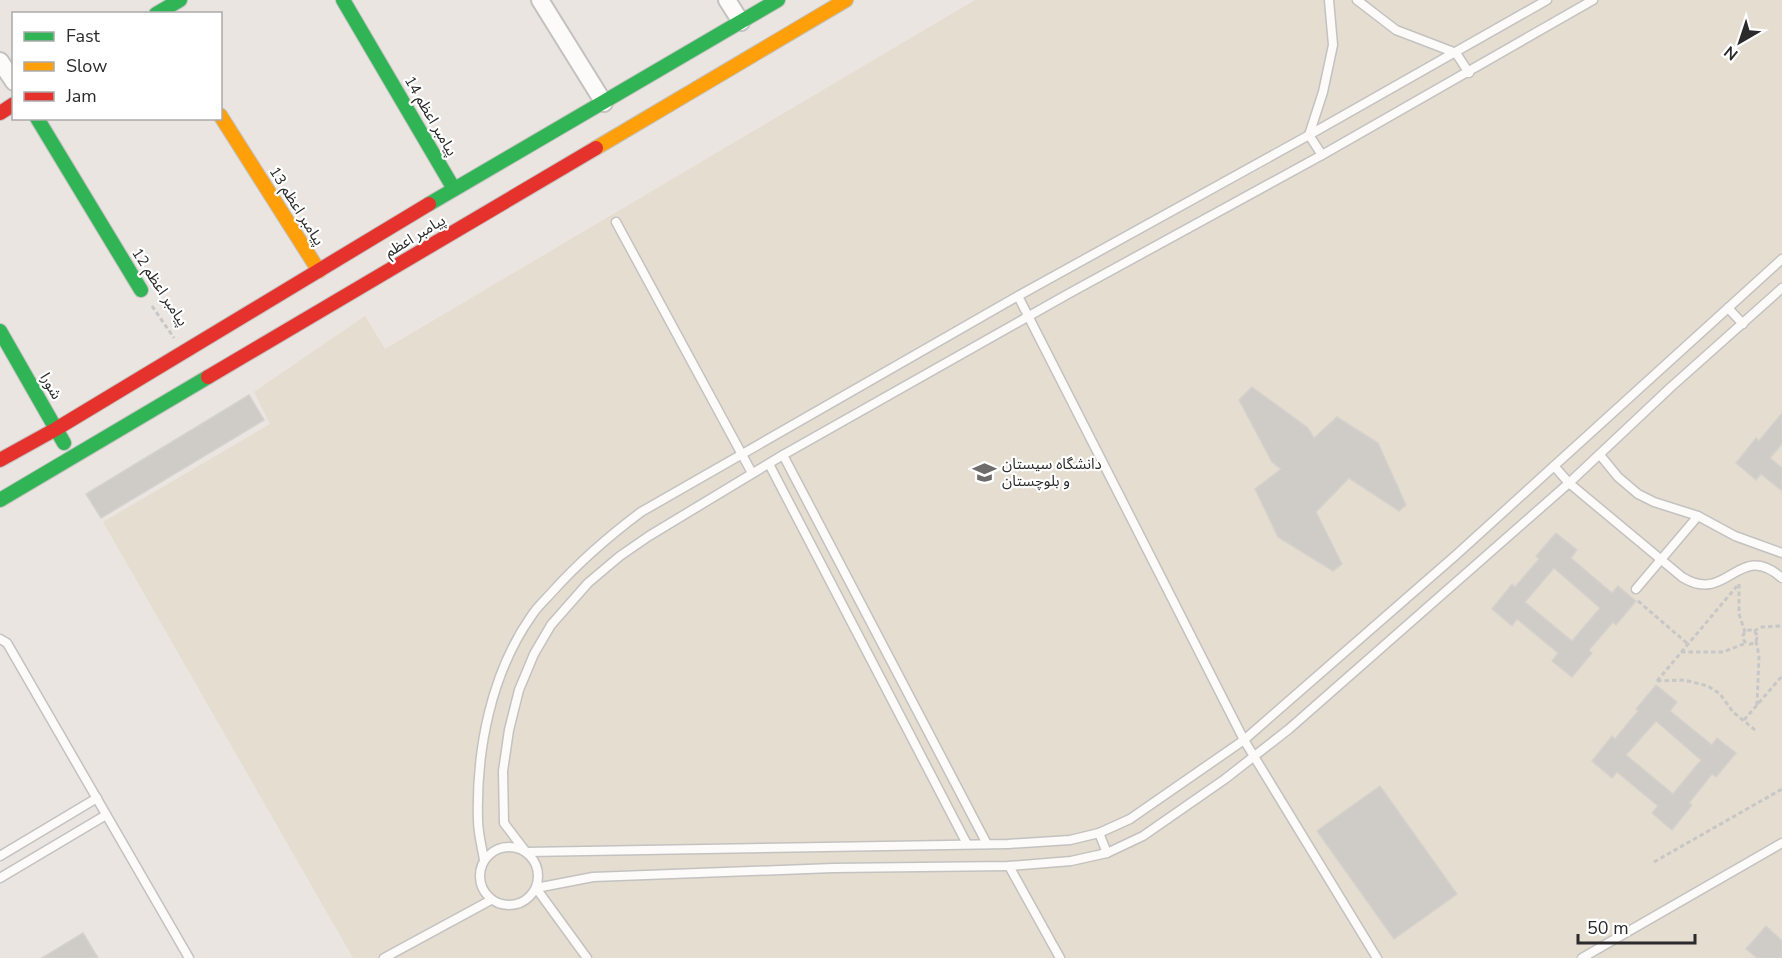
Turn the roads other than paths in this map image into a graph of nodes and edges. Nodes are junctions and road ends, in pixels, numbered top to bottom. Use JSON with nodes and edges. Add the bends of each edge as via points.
{"nodes":[{"id":1,"x":180,"y":0,"type":"edge"},
{"id":2,"x":344,"y":0,"type":"edge"},
{"id":3,"x":540,"y":0,"type":"edge"},
{"id":4,"x":727,"y":0,"type":"edge"},
{"id":5,"x":777,"y":0,"type":"edge"},
{"id":6,"x":846,"y":0,"type":"edge"},
{"id":7,"x":1329,"y":0,"type":"edge"},
{"id":8,"x":1357,"y":0,"type":"edge"},
{"id":9,"x":1547,"y":0,"type":"edge"},
{"id":10,"x":1593,"y":0,"type":"edge"},
{"id":11,"x":159,"y":12,"type":"edge"},
{"id":12,"x":741,"y":22,"type":"junction"},
{"id":13,"x":1456,"y":53,"type":"junction"},
{"id":14,"x":0,"y":61,"type":"edge"},
{"id":15,"x":1469,"y":73,"type":"junction"},
{"id":16,"x":12,"y":79,"type":"edge"},
{"id":17,"x":604,"y":103,"type":"junction"},
{"id":18,"x":222,"y":118,"type":"edge"},
{"id":19,"x":38,"y":120,"type":"edge"},
{"id":20,"x":1309,"y":135,"type":"junction"},
{"id":21,"x":1322,"y":155,"type":"junction"},
{"id":22,"x":454,"y":189,"type":"junction"},
{"id":23,"x":616,"y":222,"type":"dead end"},
{"id":24,"x":1782,"y":259,"type":"edge"},
{"id":25,"x":319,"y":272,"type":"junction"},
{"id":26,"x":1782,"y":288,"type":"edge"},
{"id":27,"x":141,"y":290,"type":"road end"},
{"id":28,"x":1018,"y":296,"type":"junction"},
{"id":29,"x":1728,"y":308,"type":"junction"},
{"id":30,"x":1029,"y":317,"type":"junction"},
{"id":31,"x":1743,"y":324,"type":"junction"},
{"id":32,"x":0,"y":331,"type":"edge"},
{"id":33,"x":56,"y":429,"type":"junction"},
{"id":34,"x":742,"y":455,"type":"junction"},
{"id":35,"x":783,"y":455,"type":"junction"},
{"id":36,"x":1600,"y":455,"type":"junction"},
{"id":37,"x":72,"y":458,"type":"junction"},
{"id":38,"x":0,"y":460,"type":"edge"},
{"id":39,"x":769,"y":464,"type":"junction"},
{"id":40,"x":1554,"y":466,"type":"junction"},
{"id":41,"x":752,"y":473,"type":"junction"},
{"id":42,"x":1569,"y":483,"type":"junction"},
{"id":43,"x":0,"y":500,"type":"edge"},
{"id":44,"x":1698,"y":516,"type":"junction"},
{"id":45,"x":1782,"y":553,"type":"edge"},
{"id":46,"x":1661,"y":560,"type":"junction"},
{"id":47,"x":1782,"y":578,"type":"edge"},
{"id":48,"x":1636,"y":590,"type":"dead end"},
{"id":49,"x":0,"y":639,"type":"edge"},
{"id":50,"x":1244,"y":740,"type":"junction"},
{"id":51,"x":1255,"y":757,"type":"junction"},
{"id":52,"x":97,"y":798,"type":"junction"},
{"id":53,"x":106,"y":815,"type":"junction"},
{"id":54,"x":1099,"y":833,"type":"junction"},
{"id":55,"x":1782,"y":843,"type":"edge"},
{"id":56,"x":967,"y":844,"type":"junction"},
{"id":57,"x":987,"y":844,"type":"junction"},
{"id":58,"x":526,"y":852,"type":"junction"},
{"id":59,"x":1107,"y":853,"type":"junction"},
{"id":60,"x":0,"y":856,"type":"edge"},
{"id":61,"x":484,"y":861,"type":"junction"},
{"id":62,"x":1009,"y":866,"type":"junction"},
{"id":63,"x":0,"y":878,"type":"edge"},
{"id":64,"x":536,"y":888,"type":"junction"},
{"id":65,"x":491,"y":900,"type":"junction"},
{"id":66,"x":1587,"y":957,"type":"edge"},
{"id":67,"x":189,"y":958,"type":"edge"},
{"id":68,"x":384,"y":958,"type":"edge"},
{"id":69,"x":587,"y":958,"type":"edge"},
{"id":70,"x":1060,"y":958,"type":"edge"},
{"id":71,"x":1377,"y":958,"type":"edge"}],
"edges":[{"from":1,"to":11,"type":"main road"},
{"from":2,"to":22,"type":"main road","name":"پیامبر اعظم 14"},
{"from":3,"to":17,"type":"street"},
{"from":4,"to":12,"type":"street"},
{"from":5,"to":12,"type":"main road","name":"پیامبر اعظم"},
{"from":6,"to":37,"type":"main road","name":"پیامبر اعظم"},
{"from":7,"to":20,"type":"lane","via":[[1333,45]]},
{"from":8,"to":13,"type":"lane","via":[[1396,30]]},
{"from":9,"to":13,"type":"lane"},
{"from":10,"to":15,"type":"lane"},
{"from":12,"to":17,"type":"main road","name":"پیامبر اعظم"},
{"from":13,"to":15,"type":"lane"},
{"from":13,"to":20,"type":"lane"},
{"from":14,"to":16,"type":"street"},
{"from":15,"to":21,"type":"lane"},
{"from":17,"to":22,"type":"main road","name":"پیامبر اعظم"},
{"from":18,"to":25,"type":"main road","name":"پیامبر اعظم 13"},
{"from":19,"to":27,"type":"main road","name":"پیامبر اعظم 12"},
{"from":20,"to":21,"type":"lane"},
{"from":20,"to":28,"type":"lane"},
{"from":21,"to":30,"type":"lane"},
{"from":22,"to":25,"type":"main road","name":"پیامبر اعظم"},
{"from":23,"to":34,"type":"lane"},
{"from":24,"to":29,"type":"lane"},
{"from":25,"to":33,"type":"main road","name":"پیامبر اعظم"},
{"from":26,"to":31,"type":"lane"},
{"from":28,"to":30,"type":"lane"},
{"from":28,"to":34,"type":"lane"},
{"from":29,"to":31,"type":"lane"},
{"from":29,"to":40,"type":"lane"},
{"from":30,"to":35,"type":"lane"},
{"from":30,"to":50,"type":"lane"},
{"from":31,"to":36,"type":"lane"},
{"from":32,"to":33,"type":"main road","name":"شورا"},
{"from":33,"to":37,"type":"main road","name":"شورا"},
{"from":33,"to":38,"type":"main road","name":"پیامبر اعظم"},
{"from":34,"to":41,"type":"lane"},
{"from":34,"to":61,"type":"lane","via":[[641,512],[607,538],[573,568],[514,643],[497,682],[478,770],[478,822]]},
{"from":35,"to":39,"type":"lane"},
{"from":35,"to":57,"type":"lane"},
{"from":36,"to":42,"type":"lane"},
{"from":36,"to":44,"type":"lane","via":[[1638,494]]},
{"from":37,"to":43,"type":"main road","name":"پیامبر اعظم"},
{"from":39,"to":41,"type":"lane"},
{"from":39,"to":56,"type":"lane"},
{"from":40,"to":42,"type":"lane"},
{"from":40,"to":50,"type":"lane"},
{"from":41,"to":58,"type":"lane","via":[[620,556],[551,625],[519,690],[503,771],[504,823]]},
{"from":42,"to":46,"type":"lane"},
{"from":42,"to":51,"type":"lane"},
{"from":44,"to":45,"type":"lane","via":[[1735,536]]},
{"from":44,"to":46,"type":"lane"},
{"from":46,"to":47,"type":"lane","via":[[1693,584],[1705,586],[1755,565],[1766,566]]},
{"from":46,"to":48,"type":"lane"},
{"from":49,"to":52,"type":"lane","via":[[8,644]]},
{"from":50,"to":51,"type":"lane"},
{"from":50,"to":54,"type":"lane","via":[[1130,819]]},
{"from":51,"to":59,"type":"lane","via":[[1143,836]]},
{"from":51,"to":71,"type":"lane"},
{"from":52,"to":53,"type":"lane"},
{"from":52,"to":60,"type":"lane"},
{"from":53,"to":63,"type":"lane"},
{"from":53,"to":67,"type":"lane"},
{"from":54,"to":57,"type":"lane","via":[[1070,840]]},
{"from":54,"to":59,"type":"lane"},
{"from":55,"to":66,"type":"lane"},
{"from":56,"to":57,"type":"lane"},
{"from":56,"to":58,"type":"lane"},
{"from":58,"to":61,"type":"lane","via":[[508,847],[498,849]]},
{"from":58,"to":64,"type":"lane","via":[[537,868]]},
{"from":59,"to":62,"type":"lane","via":[[1071,861]]},
{"from":61,"to":65,"type":"lane","via":[[480,868],[481,885]]},
{"from":62,"to":64,"type":"lane","via":[[593,877]]},
{"from":62,"to":70,"type":"lane"},
{"from":64,"to":65,"type":"lane","via":[[516,905]]},
{"from":64,"to":69,"type":"lane"},
{"from":65,"to":68,"type":"lane"}]}
